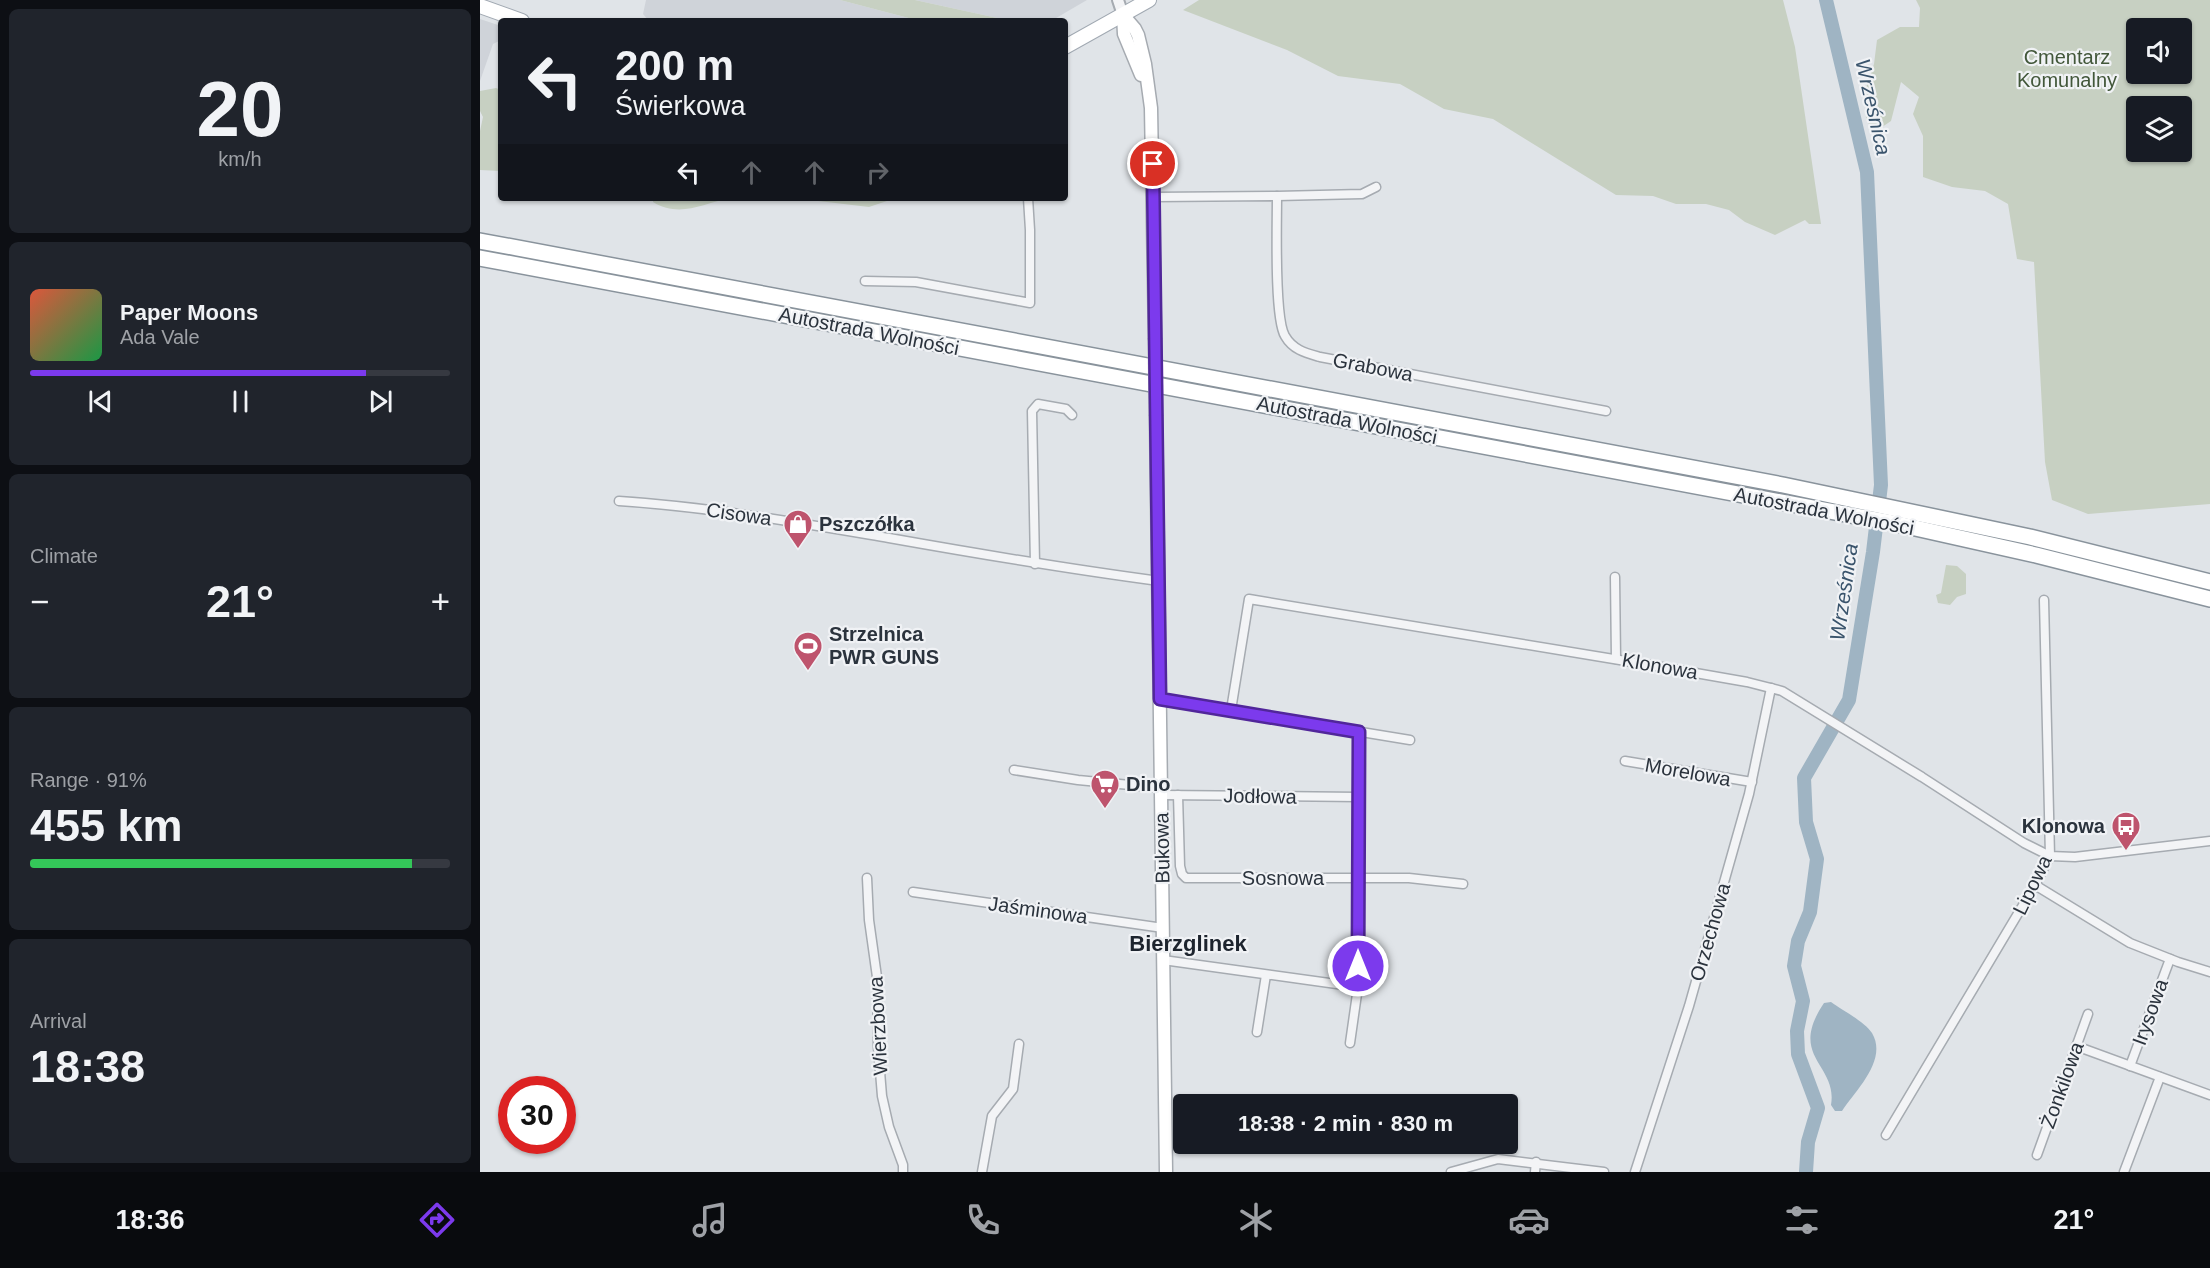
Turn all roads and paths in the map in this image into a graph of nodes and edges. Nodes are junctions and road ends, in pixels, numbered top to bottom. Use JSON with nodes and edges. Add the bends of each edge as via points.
{"nodes":[{"id":1,"x":1118,"y":0,"type":"edge"},
{"id":2,"x":1149,"y":0,"type":"edge"},
{"id":3,"x":480,"y":6,"type":"edge"},
{"id":4,"x":1123,"y":15,"type":"junction"},
{"id":5,"x":514,"y":18,"type":"edge"},
{"id":6,"x":1068,"y":46,"type":"edge"},
{"id":7,"x":1376,"y":187,"type":"dead end"},
{"id":8,"x":1277,"y":196,"type":"junction"},
{"id":9,"x":1154,"y":197,"type":"junction"},
{"id":10,"x":1028,"y":201,"type":"edge"},
{"id":11,"x":480,"y":241,"type":"edge"},
{"id":12,"x":480,"y":258,"type":"edge"},
{"id":13,"x":865,"y":281,"type":"dead end"},
{"id":14,"x":1606,"y":411,"type":"dead end"},
{"id":15,"x":1072,"y":415,"type":"dead end"},
{"id":16,"x":619,"y":501,"type":"dead end"},
{"id":17,"x":1035,"y":564,"type":"junction"},
{"id":18,"x":1616,"y":577,"type":"dead end"},
{"id":19,"x":1159,"y":581,"type":"junction"},
{"id":20,"x":2210,"y":582,"type":"edge"},
{"id":21,"x":2210,"y":599,"type":"edge"},
{"id":22,"x":2044,"y":600,"type":"dead end"},
{"id":23,"x":1616,"y":659,"type":"junction"},
{"id":24,"x":1771,"y":688,"type":"junction"},
{"id":25,"x":1160,"y":699,"type":"junction"},
{"id":26,"x":1231,"y":710,"type":"junction"},
{"id":27,"x":1359,"y":732,"type":"junction"},
{"id":28,"x":1410,"y":740,"type":"dead end"},
{"id":29,"x":1625,"y":761,"type":"dead end"},
{"id":30,"x":1014,"y":770,"type":"dead end"},
{"id":31,"x":1752,"y":782,"type":"junction"},
{"id":32,"x":1161,"y":792,"type":"junction"},
{"id":33,"x":1178,"y":795,"type":"junction"},
{"id":34,"x":1359,"y":797,"type":"junction"},
{"id":35,"x":2210,"y":841,"type":"edge"},
{"id":36,"x":2050,"y":856,"type":"junction"},
{"id":37,"x":867,"y":878,"type":"dead end"},
{"id":38,"x":1358,"y":878,"type":"junction"},
{"id":39,"x":1463,"y":884,"type":"dead end"},
{"id":40,"x":2035,"y":885,"type":"junction"},
{"id":41,"x":913,"y":892,"type":"dead end"},
{"id":42,"x":1163,"y":928,"type":"junction"},
{"id":43,"x":2170,"y":959,"type":"junction"},
{"id":44,"x":1163,"y":960,"type":"junction"},
{"id":45,"x":2210,"y":972,"type":"edge"},
{"id":46,"x":1266,"y":975,"type":"junction"},
{"id":47,"x":1358,"y":987,"type":"junction"},
{"id":48,"x":2088,"y":1014,"type":"dead end"},
{"id":49,"x":1257,"y":1032,"type":"dead end"},
{"id":50,"x":1350,"y":1043,"type":"dead end"},
{"id":51,"x":1019,"y":1044,"type":"dead end"},
{"id":52,"x":2076,"y":1046,"type":"junction"},
{"id":53,"x":2130,"y":1066,"type":"junction"},
{"id":54,"x":2160,"y":1077,"type":"junction"},
{"id":55,"x":2210,"y":1095,"type":"edge"},
{"id":56,"x":1886,"y":1135,"type":"dead end"},
{"id":57,"x":2037,"y":1155,"type":"dead end"},
{"id":58,"x":1536,"y":1162,"type":"junction"},
{"id":59,"x":903,"y":1172,"type":"edge"},
{"id":60,"x":982,"y":1172,"type":"edge"},
{"id":61,"x":1166,"y":1172,"type":"edge"},
{"id":62,"x":1452,"y":1172,"type":"edge"},
{"id":63,"x":1535,"y":1172,"type":"edge"},
{"id":64,"x":1604,"y":1172,"type":"edge"},
{"id":65,"x":1635,"y":1172,"type":"edge"},
{"id":66,"x":2124,"y":1172,"type":"edge"}],
"edges":[{"from":1,"to":4,"type":"street"},
{"from":2,"to":4,"type":"main road"},
{"from":3,"to":5,"type":"main road"},
{"from":4,"to":6,"type":"main road"},
{"from":4,"to":9,"type":"main road","via":[[1138,35],[1145,64]]},
{"from":7,"to":8,"type":"street","via":[[1362,194]]},
{"from":8,"to":9,"type":"street"},
{"from":8,"to":14,"type":"street","name":"Grabowa","via":[[1279,316],[1284,336],[1296,349],[1320,357]]},
{"from":9,"to":19,"type":"main road","name":"Bukowa","bridge":true},
{"from":10,"to":13,"type":"street","via":[[1030,303],[916,282]]},
{"from":11,"to":20,"type":"highway","name":"Autostrada Wolności","via":[[1863,501]]},
{"from":12,"to":21,"type":"highway","name":"Autostrada Wolności","via":[[1893,523]]},
{"from":15,"to":17,"type":"street","via":[[1066,409],[1038,404],[1032,411]]},
{"from":16,"to":17,"type":"street","name":"Cisowa","via":[[674,504],[788,521]]},
{"from":17,"to":19,"type":"street","name":"Cisowa"},
{"from":18,"to":23,"type":"street"},
{"from":19,"to":25,"type":"main road","name":"Bukowa"},
{"from":22,"to":36,"type":"street","name":"Lipowa"},
{"from":23,"to":24,"type":"street","name":"Klonowa"},
{"from":23,"to":26,"type":"street","name":"Klonowa","via":[[1250,598]]},
{"from":24,"to":31,"type":"street","name":"Orzechowa"},
{"from":24,"to":36,"type":"street","name":"Klonowa","via":[[1782,691]]},
{"from":25,"to":26,"type":"street"},
{"from":25,"to":32,"type":"main road","name":"Bukowa"},
{"from":26,"to":27,"type":"street"},
{"from":27,"to":28,"type":"street"},
{"from":27,"to":34,"type":"street"},
{"from":29,"to":31,"type":"street","name":"Morelowa"},
{"from":30,"to":32,"type":"street","name":"Jodłowa"},
{"from":31,"to":65,"type":"street","name":"Orzechowa","via":[[1689,1006]]},
{"from":32,"to":33,"type":"street","name":"Jodłowa"},
{"from":32,"to":42,"type":"main road","name":"Bukowa"},
{"from":33,"to":34,"type":"street","name":"Jodłowa"},
{"from":33,"to":38,"type":"street","name":"Sosnowa","via":[[1180,866],[1186,878]]},
{"from":34,"to":38,"type":"street"},
{"from":35,"to":36,"type":"street","name":"Klonowa","via":[[2075,857]]},
{"from":36,"to":40,"type":"street","name":"Lipowa"},
{"from":37,"to":59,"type":"street","name":"Wierzbowa","via":[[877,977],[882,1096]]},
{"from":38,"to":39,"type":"street","name":"Sosnowa"},
{"from":38,"to":47,"type":"street"},
{"from":40,"to":43,"type":"street","via":[[2122,939]]},
{"from":40,"to":56,"type":"street","name":"Lipowa"},
{"from":41,"to":42,"type":"street","name":"Jaśminowa"},
{"from":42,"to":44,"type":"main road","name":"Bukowa"},
{"from":43,"to":45,"type":"street"},
{"from":43,"to":53,"type":"street","name":"Irysowa"},
{"from":44,"to":46,"type":"street"},
{"from":44,"to":61,"type":"main road","name":"Bukowa"},
{"from":46,"to":47,"type":"street"},
{"from":46,"to":49,"type":"street"},
{"from":47,"to":50,"type":"street"},
{"from":48,"to":52,"type":"street","name":"Żonkilowa"},
{"from":51,"to":60,"type":"street","via":[[1013,1089],[992,1116]]},
{"from":52,"to":53,"type":"street"},
{"from":52,"to":57,"type":"street","name":"Żonkilowa"},
{"from":53,"to":54,"type":"street"},
{"from":54,"to":55,"type":"street"},
{"from":54,"to":66,"type":"street"},
{"from":58,"to":62,"type":"street","via":[[1498,1159]]},
{"from":58,"to":63,"type":"street"},
{"from":58,"to":64,"type":"street"}]}
